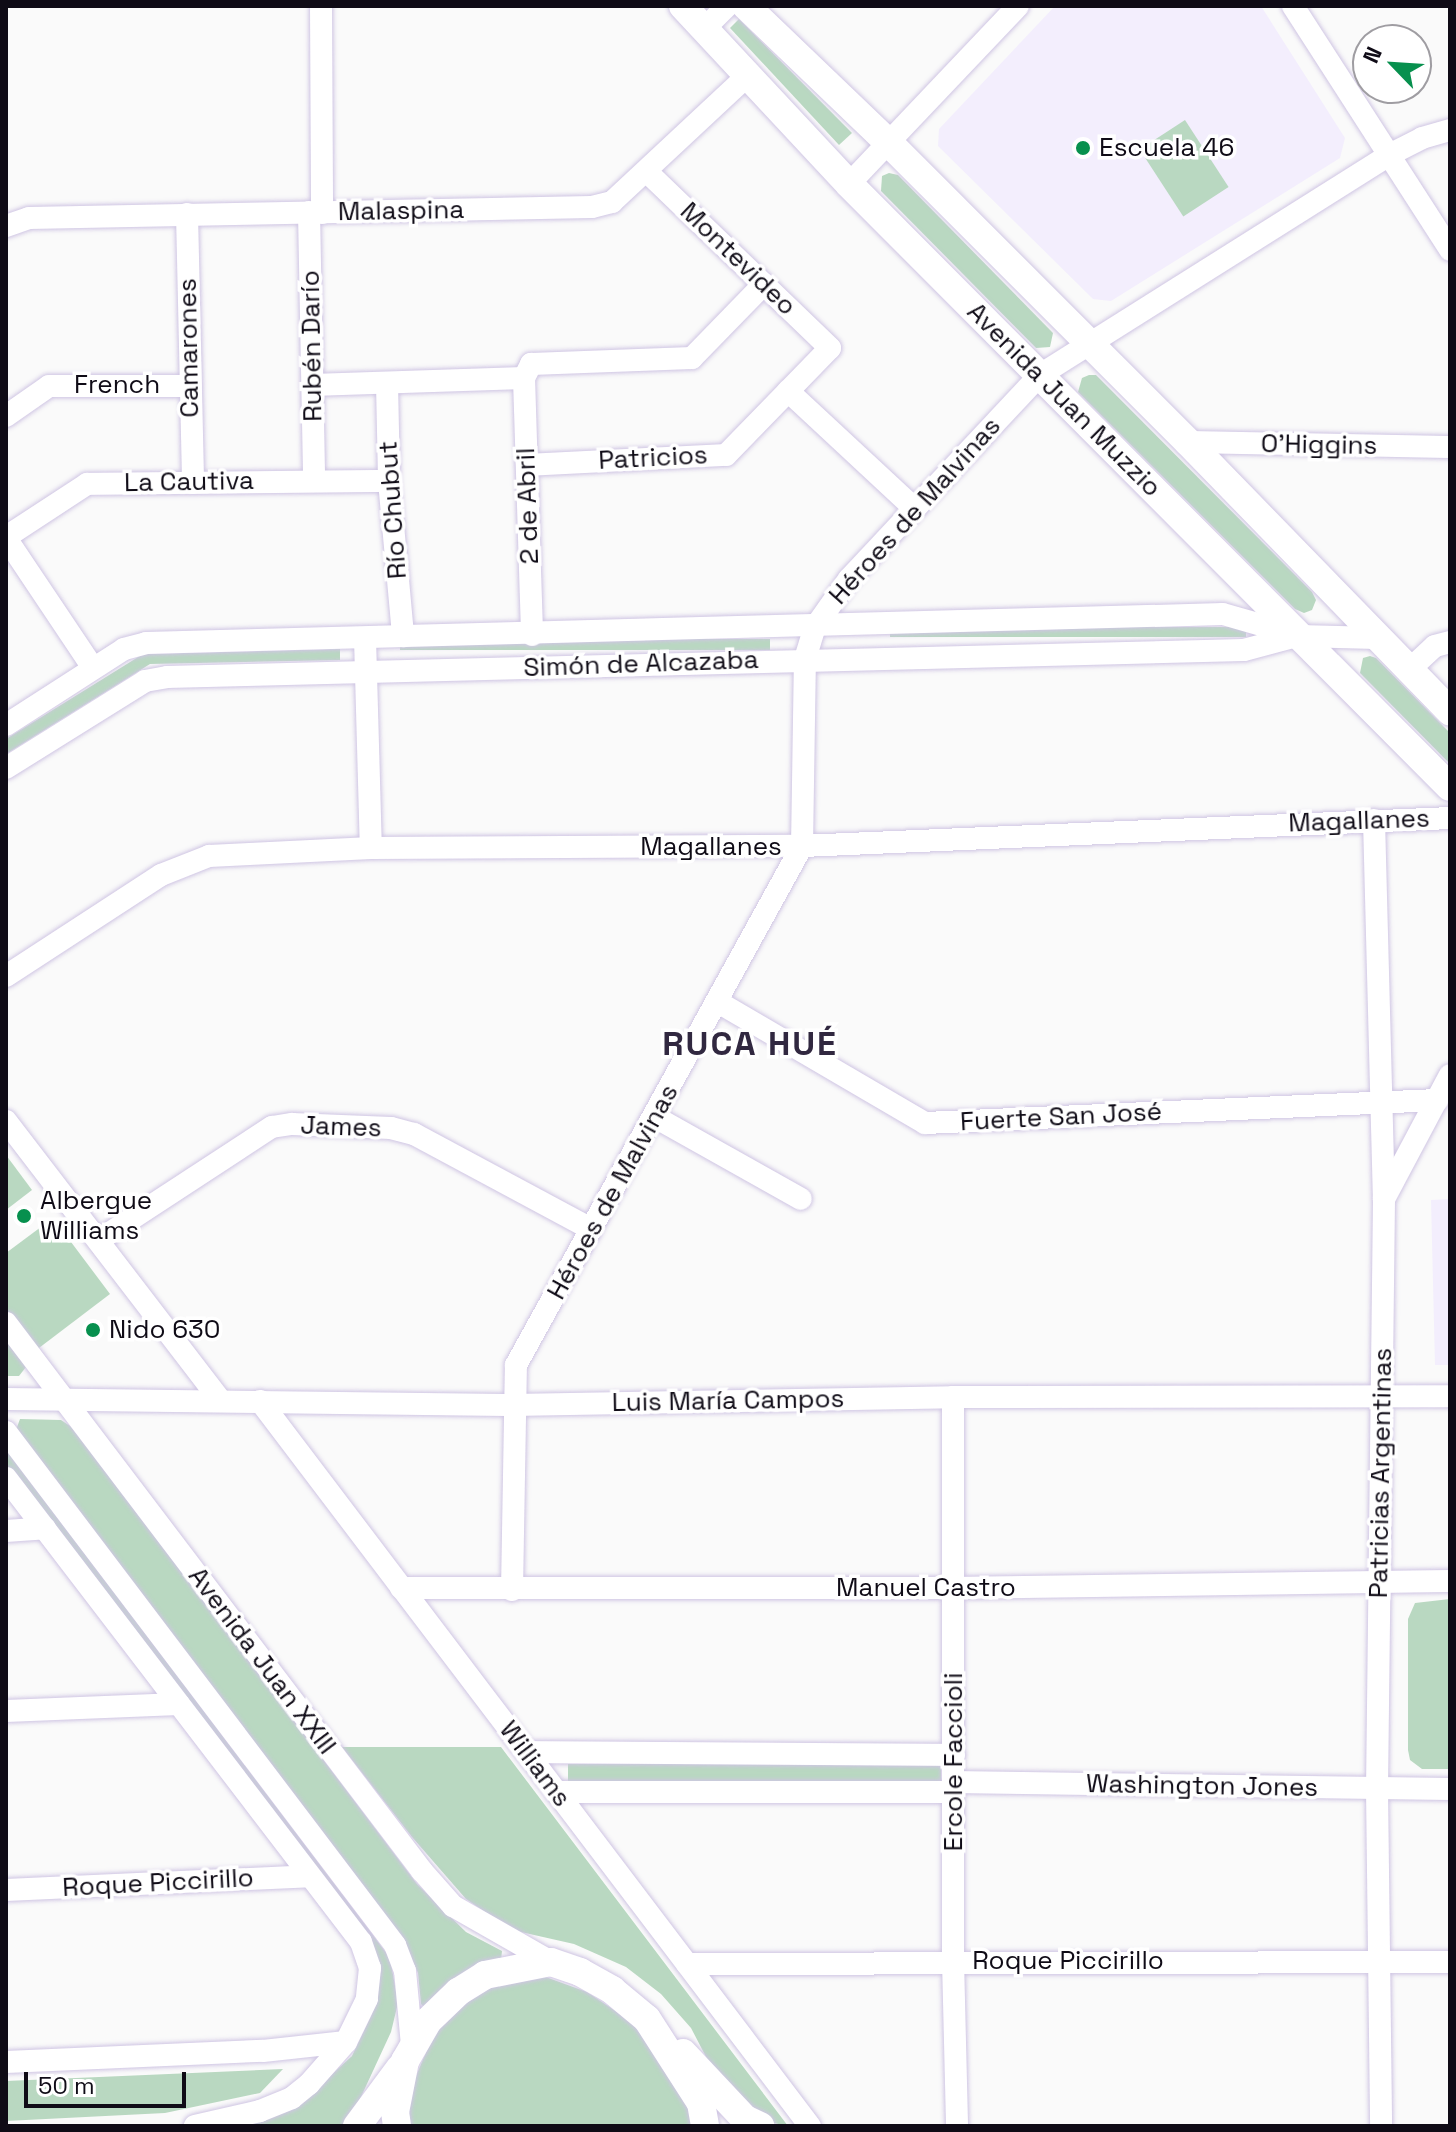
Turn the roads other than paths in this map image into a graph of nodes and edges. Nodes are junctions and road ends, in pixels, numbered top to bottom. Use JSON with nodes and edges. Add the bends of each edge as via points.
{"nodes":[{"id":1,"x":321,"y":6,"type":"edge"},
{"id":2,"x":683,"y":6,"type":"edge"},
{"id":3,"x":727,"y":6,"type":"edge"},
{"id":4,"x":746,"y":6,"type":"edge"},
{"id":5,"x":1018,"y":6,"type":"edge"},
{"id":6,"x":1293,"y":6,"type":"edge"},
{"id":7,"x":704,"y":29,"type":"junction"},
{"id":8,"x":747,"y":76,"type":"junction"},
{"id":9,"x":1450,"y":130,"type":"edge"},
{"id":10,"x":889,"y":143,"type":"junction"},
{"id":11,"x":1389,"y":155,"type":"junction"},
{"id":12,"x":646,"y":171,"type":"junction"},
{"id":13,"x":849,"y":184,"type":"junction"},
{"id":14,"x":316,"y":212,"type":"junction"},
{"id":15,"x":187,"y":214,"type":"junction"},
{"id":16,"x":6,"y":226,"type":"edge"},
{"id":17,"x":1450,"y":250,"type":"edge"},
{"id":18,"x":764,"y":284,"type":"junction"},
{"id":19,"x":1089,"y":343,"type":"junction"},
{"id":20,"x":830,"y":348,"type":"joint"},
{"id":21,"x":1040,"y":375,"type":"junction"},
{"id":22,"x":524,"y":378,"type":"junction"},
{"id":23,"x":387,"y":383,"type":"junction"},
{"id":24,"x":312,"y":385,"type":"junction"},
{"id":25,"x":189,"y":386,"type":"junction"},
{"id":26,"x":788,"y":391,"type":"junction"},
{"id":27,"x":6,"y":416,"type":"edge"},
{"id":28,"x":1188,"y":442,"type":"junction"},
{"id":29,"x":1450,"y":447,"type":"edge"},
{"id":30,"x":527,"y":465,"type":"junction"},
{"id":31,"x":314,"y":481,"type":"junction"},
{"id":32,"x":389,"y":481,"type":"junction"},
{"id":33,"x":193,"y":483,"type":"junction"},
{"id":34,"x":914,"y":508,"type":"junction"},
{"id":35,"x":6,"y":538,"type":"edge"},
{"id":36,"x":815,"y":627,"type":"junction"},
{"id":37,"x":532,"y":635,"type":"junction"},
{"id":38,"x":403,"y":636,"type":"junction"},
{"id":39,"x":1299,"y":636,"type":"junction"},
{"id":40,"x":365,"y":638,"type":"junction"},
{"id":41,"x":1377,"y":638,"type":"junction"},
{"id":42,"x":1450,"y":642,"type":"edge"},
{"id":43,"x":805,"y":659,"type":"junction"},
{"id":44,"x":93,"y":668,"type":"junction"},
{"id":45,"x":1409,"y":670,"type":"junction"},
{"id":46,"x":367,"y":673,"type":"junction"},
{"id":47,"x":1450,"y":711,"type":"edge"},
{"id":48,"x":6,"y":725,"type":"edge"},
{"id":49,"x":6,"y":768,"type":"edge"},
{"id":50,"x":1450,"y":787,"type":"edge"},
{"id":51,"x":1450,"y":818,"type":"edge"},
{"id":52,"x":1374,"y":820,"type":"junction"},
{"id":53,"x":802,"y":846,"type":"junction"},
{"id":54,"x":371,"y":848,"type":"junction"},
{"id":55,"x":6,"y":976,"type":"edge"},
{"id":56,"x":718,"y":1002,"type":"junction"},
{"id":57,"x":1450,"y":1075,"type":"edge"},
{"id":58,"x":1437,"y":1100,"type":"junction"},
{"id":59,"x":1381,"y":1103,"type":"junction"},
{"id":60,"x":655,"y":1117,"type":"junction"},
{"id":61,"x":6,"y":1121,"type":"edge"},
{"id":62,"x":801,"y":1199,"type":"dead end"},
{"id":63,"x":1384,"y":1200,"type":"junction"},
{"id":64,"x":591,"y":1229,"type":"junction"},
{"id":65,"x":99,"y":1240,"type":"junction"},
{"id":66,"x":6,"y":1323,"type":"edge"},
{"id":67,"x":1450,"y":1396,"type":"edge"},
{"id":68,"x":953,"y":1397,"type":"junction"},
{"id":69,"x":1383,"y":1398,"type":"junction"},
{"id":70,"x":6,"y":1399,"type":"edge"},
{"id":71,"x":64,"y":1399,"type":"junction"},
{"id":72,"x":220,"y":1400,"type":"junction"},
{"id":73,"x":260,"y":1401,"type":"junction"},
{"id":74,"x":513,"y":1405,"type":"junction"},
{"id":75,"x":6,"y":1432,"type":"edge"},
{"id":76,"x":6,"y":1478,"type":"edge"},
{"id":77,"x":45,"y":1528,"type":"junction"},
{"id":78,"x":6,"y":1531,"type":"edge"},
{"id":79,"x":1450,"y":1581,"type":"edge"},
{"id":80,"x":1379,"y":1584,"type":"junction"},
{"id":81,"x":401,"y":1588,"type":"junction"},
{"id":82,"x":953,"y":1588,"type":"junction"},
{"id":83,"x":512,"y":1590,"type":"junction"},
{"id":84,"x":179,"y":1704,"type":"junction"},
{"id":85,"x":6,"y":1711,"type":"edge"},
{"id":86,"x":526,"y":1752,"type":"junction"},
{"id":87,"x":954,"y":1755,"type":"junction"},
{"id":88,"x":954,"y":1787,"type":"junction"},
{"id":89,"x":1377,"y":1789,"type":"junction"},
{"id":90,"x":1450,"y":1789,"type":"edge"},
{"id":91,"x":556,"y":1792,"type":"junction"},
{"id":92,"x":310,"y":1876,"type":"junction"},
{"id":93,"x":6,"y":1890,"type":"edge"},
{"id":94,"x":953,"y":1960,"type":"junction"},
{"id":95,"x":551,"y":1962,"type":"junction"},
{"id":96,"x":1377,"y":1962,"type":"junction"},
{"id":97,"x":1450,"y":1962,"type":"edge"},
{"id":98,"x":687,"y":1964,"type":"junction"},
{"id":99,"x":647,"y":2019,"type":"junction"},
{"id":100,"x":346,"y":2042,"type":"junction"},
{"id":101,"x":408,"y":2053,"type":"junction"},
{"id":102,"x":6,"y":2062,"type":"edge"},
{"id":103,"x":195,"y":2126,"type":"edge"},
{"id":104,"x":357,"y":2126,"type":"edge"},
{"id":105,"x":397,"y":2126,"type":"edge"},
{"id":106,"x":705,"y":2126,"type":"edge"},
{"id":107,"x":760,"y":2126,"type":"edge"},
{"id":108,"x":810,"y":2126,"type":"edge"},
{"id":109,"x":957,"y":2126,"type":"edge"},
{"id":110,"x":1381,"y":2126,"type":"edge"}],
"edges":[{"from":1,"to":14,"type":"street","name":"Rubén Darío"},
{"from":2,"to":7,"type":"main road","name":"Avenida Juan Muzzio"},
{"from":3,"to":7,"type":"street"},
{"from":4,"to":10,"type":"main road"},
{"from":5,"to":10,"type":"street"},
{"from":6,"to":11,"type":"street"},
{"from":7,"to":8,"type":"main road","name":"Avenida Juan Muzzio"},
{"from":8,"to":12,"type":"street","name":"Malaspina"},
{"from":8,"to":13,"type":"main road","name":"Avenida Juan Muzzio"},
{"from":9,"to":11,"type":"street","name":"Héroes de Malvinas"},
{"from":10,"to":13,"type":"street"},
{"from":10,"to":19,"type":"main road"},
{"from":11,"to":17,"type":"street"},
{"from":11,"to":19,"type":"street","name":"Héroes de Malvinas"},
{"from":12,"to":14,"type":"street","name":"Malaspina","via":[[612,202],[592,207]]},
{"from":12,"to":18,"type":"street","name":"Montevideo"},
{"from":13,"to":21,"type":"main road","name":"Avenida Juan Muzzio"},
{"from":14,"to":15,"type":"street","name":"Malaspina"},
{"from":14,"to":24,"type":"street","name":"Rubén Darío"},
{"from":15,"to":16,"type":"street","name":"Malaspina","via":[[29,218]]},
{"from":15,"to":25,"type":"street","name":"Camarones"},
{"from":18,"to":20,"type":"street","name":"Montevideo"},
{"from":18,"to":22,"type":"street","via":[[692,358],[531,364]]},
{"from":19,"to":21,"type":"street","name":"Héroes de Malvinas"},
{"from":19,"to":28,"type":"main road"},
{"from":20,"to":26,"type":"street","name":"Patricios"},
{"from":21,"to":34,"type":"street","name":"Héroes de Malvinas"},
{"from":21,"to":39,"type":"main road","name":"Avenida Juan Muzzio"},
{"from":22,"to":23,"type":"street"},
{"from":22,"to":30,"type":"street","name":"2 de Abril"},
{"from":23,"to":24,"type":"street"},
{"from":23,"to":32,"type":"street","name":"Río Chubut"},
{"from":24,"to":31,"type":"street","name":"Rubén Darío"},
{"from":25,"to":27,"type":"street","name":"French","via":[[49,386]]},
{"from":25,"to":33,"type":"street","name":"Camarones"},
{"from":26,"to":30,"type":"street","name":"Patricios","via":[[726,455]]},
{"from":26,"to":34,"type":"street"},
{"from":28,"to":29,"type":"street","name":"O'Higgins"},
{"from":28,"to":41,"type":"main road"},
{"from":30,"to":37,"type":"street","name":"2 de Abril"},
{"from":31,"to":32,"type":"street","name":"La Cautiva"},
{"from":31,"to":33,"type":"street","name":"La Cautiva"},
{"from":32,"to":38,"type":"street","name":"Río Chubut"},
{"from":33,"to":35,"type":"street","name":"La Cautiva","via":[[87,484]]},
{"from":34,"to":36,"type":"street","name":"Héroes de Malvinas","via":[[849,579]]},
{"from":35,"to":44,"type":"street"},
{"from":36,"to":37,"type":"street","name":"Simón de Alcazaba"},
{"from":36,"to":39,"type":"street","name":"Simón de Alcazaba","via":[[1223,614]]},
{"from":36,"to":43,"type":"street","name":"Héroes de Malvinas"},
{"from":37,"to":38,"type":"street","name":"Simón de Alcazaba"},
{"from":38,"to":40,"type":"street","name":"Simón de Alcazaba"},
{"from":39,"to":41,"type":"street","name":"Simón de Alcazaba"},
{"from":39,"to":43,"type":"street","name":"Simón de Alcazaba","via":[[1244,650]]},
{"from":39,"to":50,"type":"main road","name":"Avenida Juan Muzzio"},
{"from":40,"to":44,"type":"street","name":"Simón de Alcazaba","via":[[146,643]]},
{"from":40,"to":46,"type":"street"},
{"from":41,"to":45,"type":"main road"},
{"from":42,"to":45,"type":"street","via":[[1435,646]]},
{"from":43,"to":46,"type":"street","name":"Simón de Alcazaba"},
{"from":43,"to":53,"type":"street","name":"Héroes de Malvinas"},
{"from":44,"to":48,"type":"street","name":"Simón de Alcazaba"},
{"from":45,"to":47,"type":"main road"},
{"from":46,"to":49,"type":"street","name":"Simón de Alcazaba","via":[[145,681]]},
{"from":46,"to":54,"type":"street"},
{"from":51,"to":52,"type":"street","name":"Magallanes"},
{"from":52,"to":53,"type":"street","name":"Magallanes"},
{"from":52,"to":59,"type":"street","name":"Patricias Argentinas"},
{"from":53,"to":54,"type":"street","name":"Magallanes"},
{"from":53,"to":56,"type":"street","name":"Héroes de Malvinas"},
{"from":54,"to":55,"type":"street","name":"Magallanes","via":[[209,856],[161,875]]},
{"from":56,"to":59,"type":"street","name":"Fuerte San José","via":[[925,1123]]},
{"from":56,"to":60,"type":"street","name":"Héroes de Malvinas"},
{"from":57,"to":58,"type":"street"},
{"from":58,"to":59,"type":"street","name":"Fuerte San José"},
{"from":58,"to":63,"type":"street"},
{"from":59,"to":63,"type":"street","name":"Patricias Argentinas"},
{"from":60,"to":62,"type":"street"},
{"from":60,"to":64,"type":"street","name":"Héroes de Malvinas"},
{"from":61,"to":65,"type":"street"},
{"from":63,"to":69,"type":"street","name":"Patricias Argentinas"},
{"from":64,"to":65,"type":"street","name":"James","via":[[414,1134],[391,1128],[292,1124],[272,1127]]},
{"from":64,"to":74,"type":"street","name":"Héroes de Malvinas","via":[[516,1365]]},
{"from":65,"to":72,"type":"street"},
{"from":66,"to":71,"type":"street","name":"Avenida Juan XXIII"},
{"from":67,"to":69,"type":"street","name":"Luis María Campos"},
{"from":68,"to":69,"type":"street","name":"Luis María Campos"},
{"from":68,"to":74,"type":"street","name":"Luis María Campos"},
{"from":68,"to":82,"type":"street","name":"Ercole Faccioli"},
{"from":69,"to":80,"type":"street","name":"Patricias Argentinas"},
{"from":70,"to":71,"type":"street","name":"Luis María Campos"},
{"from":71,"to":72,"type":"street","name":"Luis María Campos"},
{"from":71,"to":95,"type":"street","name":"Avenida Juan XXIII","via":[[422,1871],[453,1906]]},
{"from":72,"to":73,"type":"street","name":"Luis María Campos"},
{"from":73,"to":74,"type":"street","name":"Luis María Campos"},
{"from":73,"to":81,"type":"street","name":"Williams"},
{"from":74,"to":83,"type":"street","name":"Héroes de Malvinas"},
{"from":75,"to":101,"type":"street","via":[[395,1945],[405,1971]]},
{"from":76,"to":77,"type":"street"},
{"from":77,"to":78,"type":"street"},
{"from":77,"to":84,"type":"street"},
{"from":79,"to":80,"type":"street","name":"Manuel Castro"},
{"from":80,"to":82,"type":"street","name":"Manuel Castro"},
{"from":80,"to":89,"type":"street","name":"Patricias Argentinas"},
{"from":81,"to":83,"type":"street","name":"Manuel Castro"},
{"from":81,"to":86,"type":"street","name":"Williams"},
{"from":82,"to":83,"type":"street","name":"Manuel Castro"},
{"from":82,"to":87,"type":"street","name":"Ercole Faccioli"},
{"from":84,"to":85,"type":"street"},
{"from":84,"to":92,"type":"street"},
{"from":86,"to":87,"type":"street"},
{"from":86,"to":91,"type":"street","name":"Williams"},
{"from":87,"to":88,"type":"street","name":"Ercole Faccioli"},
{"from":88,"to":89,"type":"street","name":"Washington Jones"},
{"from":88,"to":91,"type":"street","name":"Washington Jones"},
{"from":88,"to":94,"type":"street","name":"Ercole Faccioli"},
{"from":89,"to":90,"type":"street","name":"Washington Jones"},
{"from":89,"to":96,"type":"street","name":"Patricias Argentinas"},
{"from":91,"to":98,"type":"street","name":"Williams"},
{"from":92,"to":93,"type":"street","name":"Roque Piccirillo"},
{"from":92,"to":100,"type":"street","via":[[361,1942],[370,1968],[367,1999]]},
{"from":94,"to":96,"type":"street","name":"Roque Piccirillo"},
{"from":94,"to":98,"type":"street","name":"Roque Piccirillo"},
{"from":94,"to":109,"type":"street","name":"Ercole Faccioli"},
{"from":95,"to":99,"type":"main road","via":[[612,1990]]},
{"from":95,"to":101,"type":"main road","via":[[485,1975],[458,1992],[428,2021]]},
{"from":96,"to":97,"type":"street","name":"Roque Piccirillo"},
{"from":96,"to":110,"type":"street","name":"Patricias Argentinas"},
{"from":98,"to":108,"type":"street","name":"Williams"},
{"from":99,"to":106,"type":"main road","via":[[701,2103]]},
{"from":99,"to":107,"type":"main road","via":[[745,2119]]},
{"from":100,"to":102,"type":"street","via":[[263,2051]]},
{"from":100,"to":103,"type":"street","via":[[292,2098],[230,2121]]},
{"from":101,"to":104,"type":"main road"},
{"from":101,"to":105,"type":"main road","via":[[395,2112]]}]}
